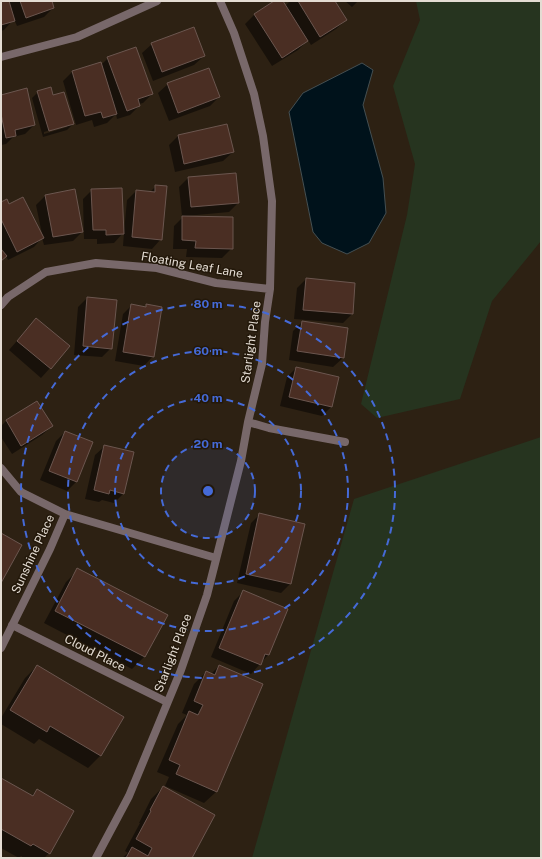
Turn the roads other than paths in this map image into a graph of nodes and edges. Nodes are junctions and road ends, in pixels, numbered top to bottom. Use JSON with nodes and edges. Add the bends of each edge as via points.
{"nodes":[{"id":1,"x":157,"y":1,"type":"edge"},
{"id":2,"x":220,"y":1,"type":"edge"},
{"id":3,"x":1,"y":57,"type":"edge"},
{"id":4,"x":270,"y":289,"type":"junction"},
{"id":5,"x":1,"y":305,"type":"edge"},
{"id":6,"x":248,"y":422,"type":"junction"},
{"id":7,"x":345,"y":442,"type":"dead end"},
{"id":8,"x":1,"y":468,"type":"edge"},
{"id":9,"x":65,"y":514,"type":"junction"},
{"id":10,"x":216,"y":558,"type":"junction"},
{"id":11,"x":12,"y":625,"type":"junction"},
{"id":12,"x":1,"y":648,"type":"edge"},
{"id":13,"x":167,"y":702,"type":"junction"},
{"id":14,"x":96,"y":858,"type":"edge"}],
"edges":[{"from":1,"to":3,"type":"street","via":[[77,37]]},
{"from":2,"to":4,"type":"street","name":"Starlight Place","via":[[234,33],[254,94],[264,136],[272,201]]},
{"from":4,"to":5,"type":"street","name":"Floating Leaf Lane","via":[[216,283],[157,268],[96,263],[46,272],[8,297]]},
{"from":4,"to":6,"type":"street","name":"Starlight Place","via":[[262,364]]},
{"from":6,"to":7,"type":"street"},
{"from":6,"to":10,"type":"street","name":"Starlight Place","via":[[241,462]]},
{"from":8,"to":9,"type":"street","via":[[21,492]]},
{"from":9,"to":10,"type":"street"},
{"from":9,"to":11,"type":"street","name":"Sunshine Place"},
{"from":10,"to":13,"type":"street","name":"Starlight Place","via":[[207,595]]},
{"from":11,"to":12,"type":"street","name":"Sunshine Place"},
{"from":11,"to":13,"type":"street","name":"Cloud Place"},
{"from":13,"to":14,"type":"street","name":"Starlight Place","via":[[129,796]]}]}
